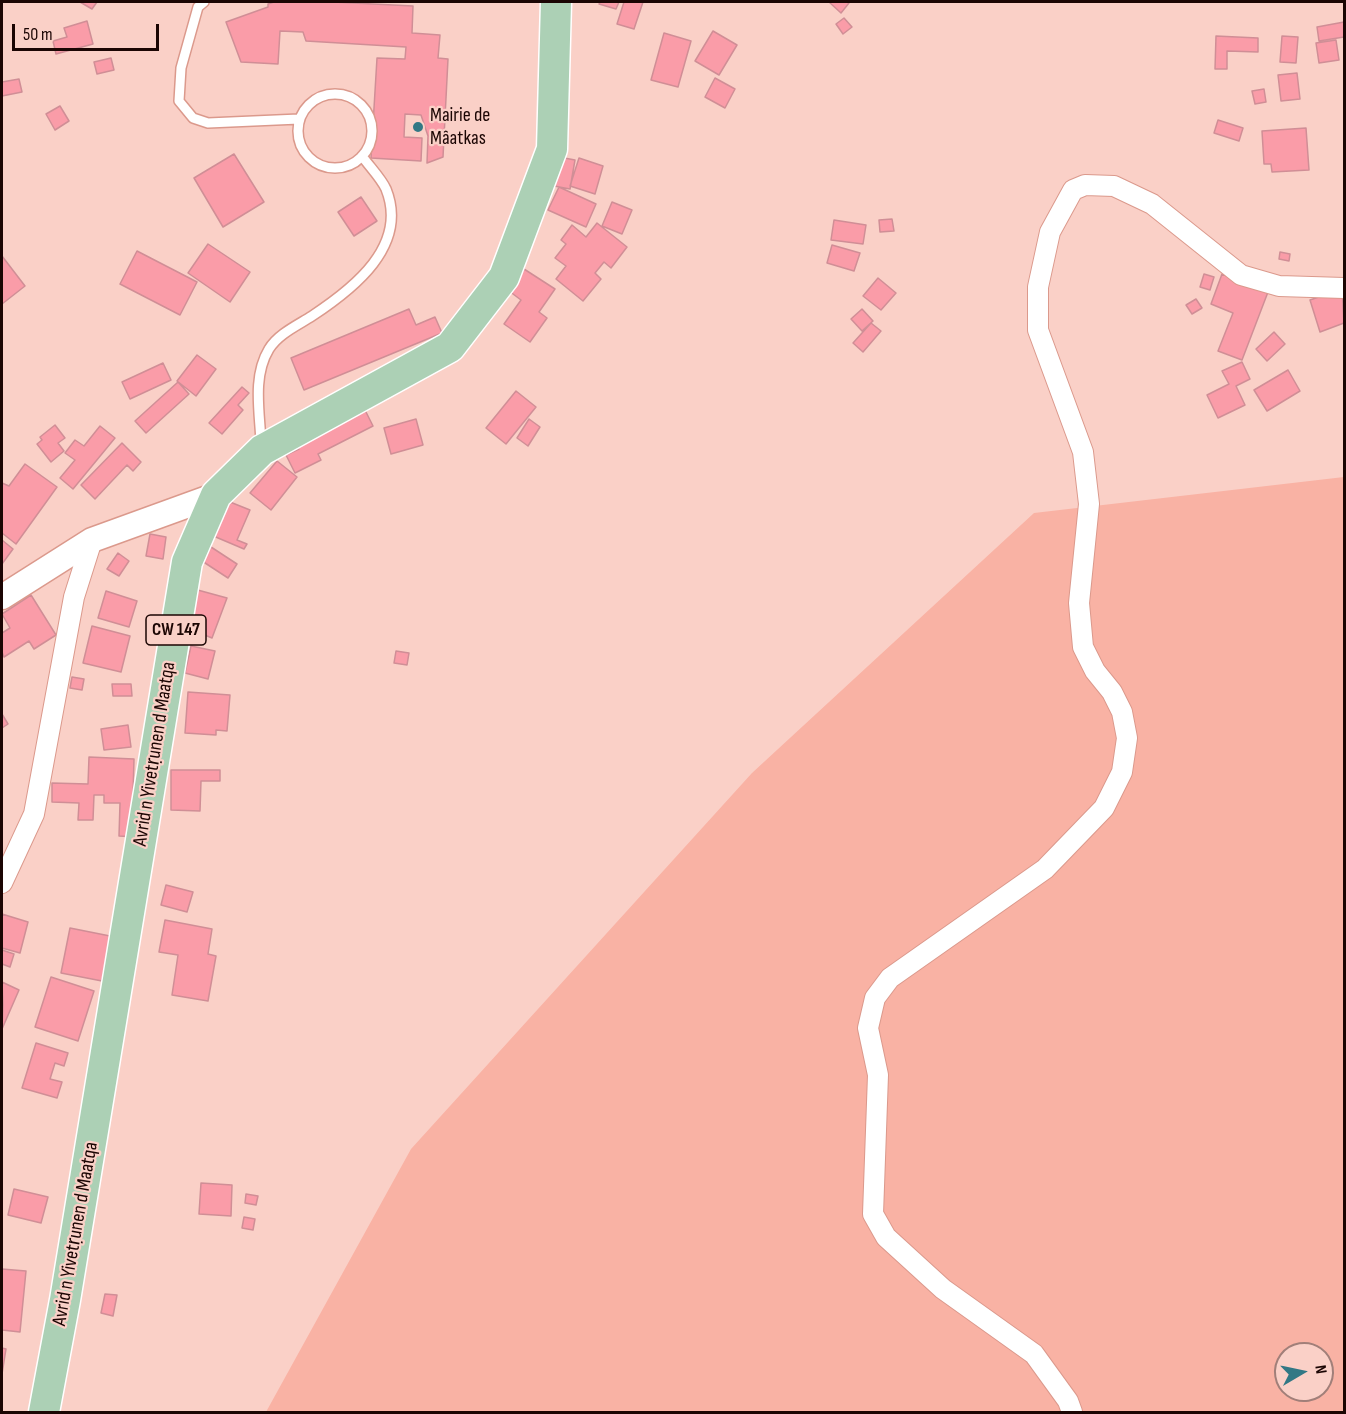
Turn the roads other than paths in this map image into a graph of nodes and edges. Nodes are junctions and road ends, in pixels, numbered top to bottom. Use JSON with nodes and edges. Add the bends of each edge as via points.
{"nodes":[{"id":1,"x":204,"y":2,"type":"edge"},
{"id":2,"x":556,"y":2,"type":"edge"},
{"id":3,"x":299,"y":120,"type":"junction"},
{"id":4,"x":362,"y":156,"type":"junction"},
{"id":5,"x":1344,"y":288,"type":"edge"},
{"id":6,"x":262,"y":450,"type":"junction"},
{"id":7,"x":216,"y":495,"type":"junction"},
{"id":8,"x":92,"y":540,"type":"junction"},
{"id":9,"x":2,"y":597,"type":"edge"},
{"id":10,"x":2,"y":883,"type":"edge"},
{"id":11,"x":44,"y":1413,"type":"edge"},
{"id":12,"x":1072,"y":1413,"type":"edge"}],
"edges":[{"from":1,"to":3,"type":"lane","via":[[198,7],[181,68],[180,101],[193,118],[208,123]]},
{"from":2,"to":6,"type":"main road","name":"Avrid n Yivetṛunen d Maatqa","number":"CW 147","via":[[552,149],[504,277],[450,347]]},
{"from":3,"to":4,"type":"lane","via":[[300,143],[315,162],[337,168],[349,166]]},
{"from":3,"to":4,"type":"lane","via":[[314,99],[326,94],[351,96],[361,103],[372,126],[372,139]]},
{"from":4,"to":6,"type":"lane","via":[[386,189],[390,214],[388,240],[373,266],[323,308],[277,339],[269,350],[258,397]]},
{"from":5,"to":12,"type":"street","via":[[1279,286],[1241,275],[1152,204],[1114,186],[1085,185],[1073,190],[1050,232],[1038,287],[1038,330],[1083,452],[1089,504],[1079,603],[1083,647],[1122,712],[1127,738],[1122,772],[1104,808],[1045,869],[890,978],[875,998],[868,1028],[878,1075],[873,1214],[886,1237],[944,1289],[1034,1354],[1068,1401]]},
{"from":6,"to":7,"type":"main road","name":"Avrid n Yivetṛunen d Maatqa","number":"CW 147"},
{"from":7,"to":8,"type":"street"},
{"from":7,"to":11,"type":"main road","name":"Avrid n Yivetṛunen d Maatqa","number":"CW 147","via":[[187,562]]},
{"from":8,"to":9,"type":"street"},
{"from":8,"to":10,"type":"street","via":[[74,597],[34,814]]}]}
